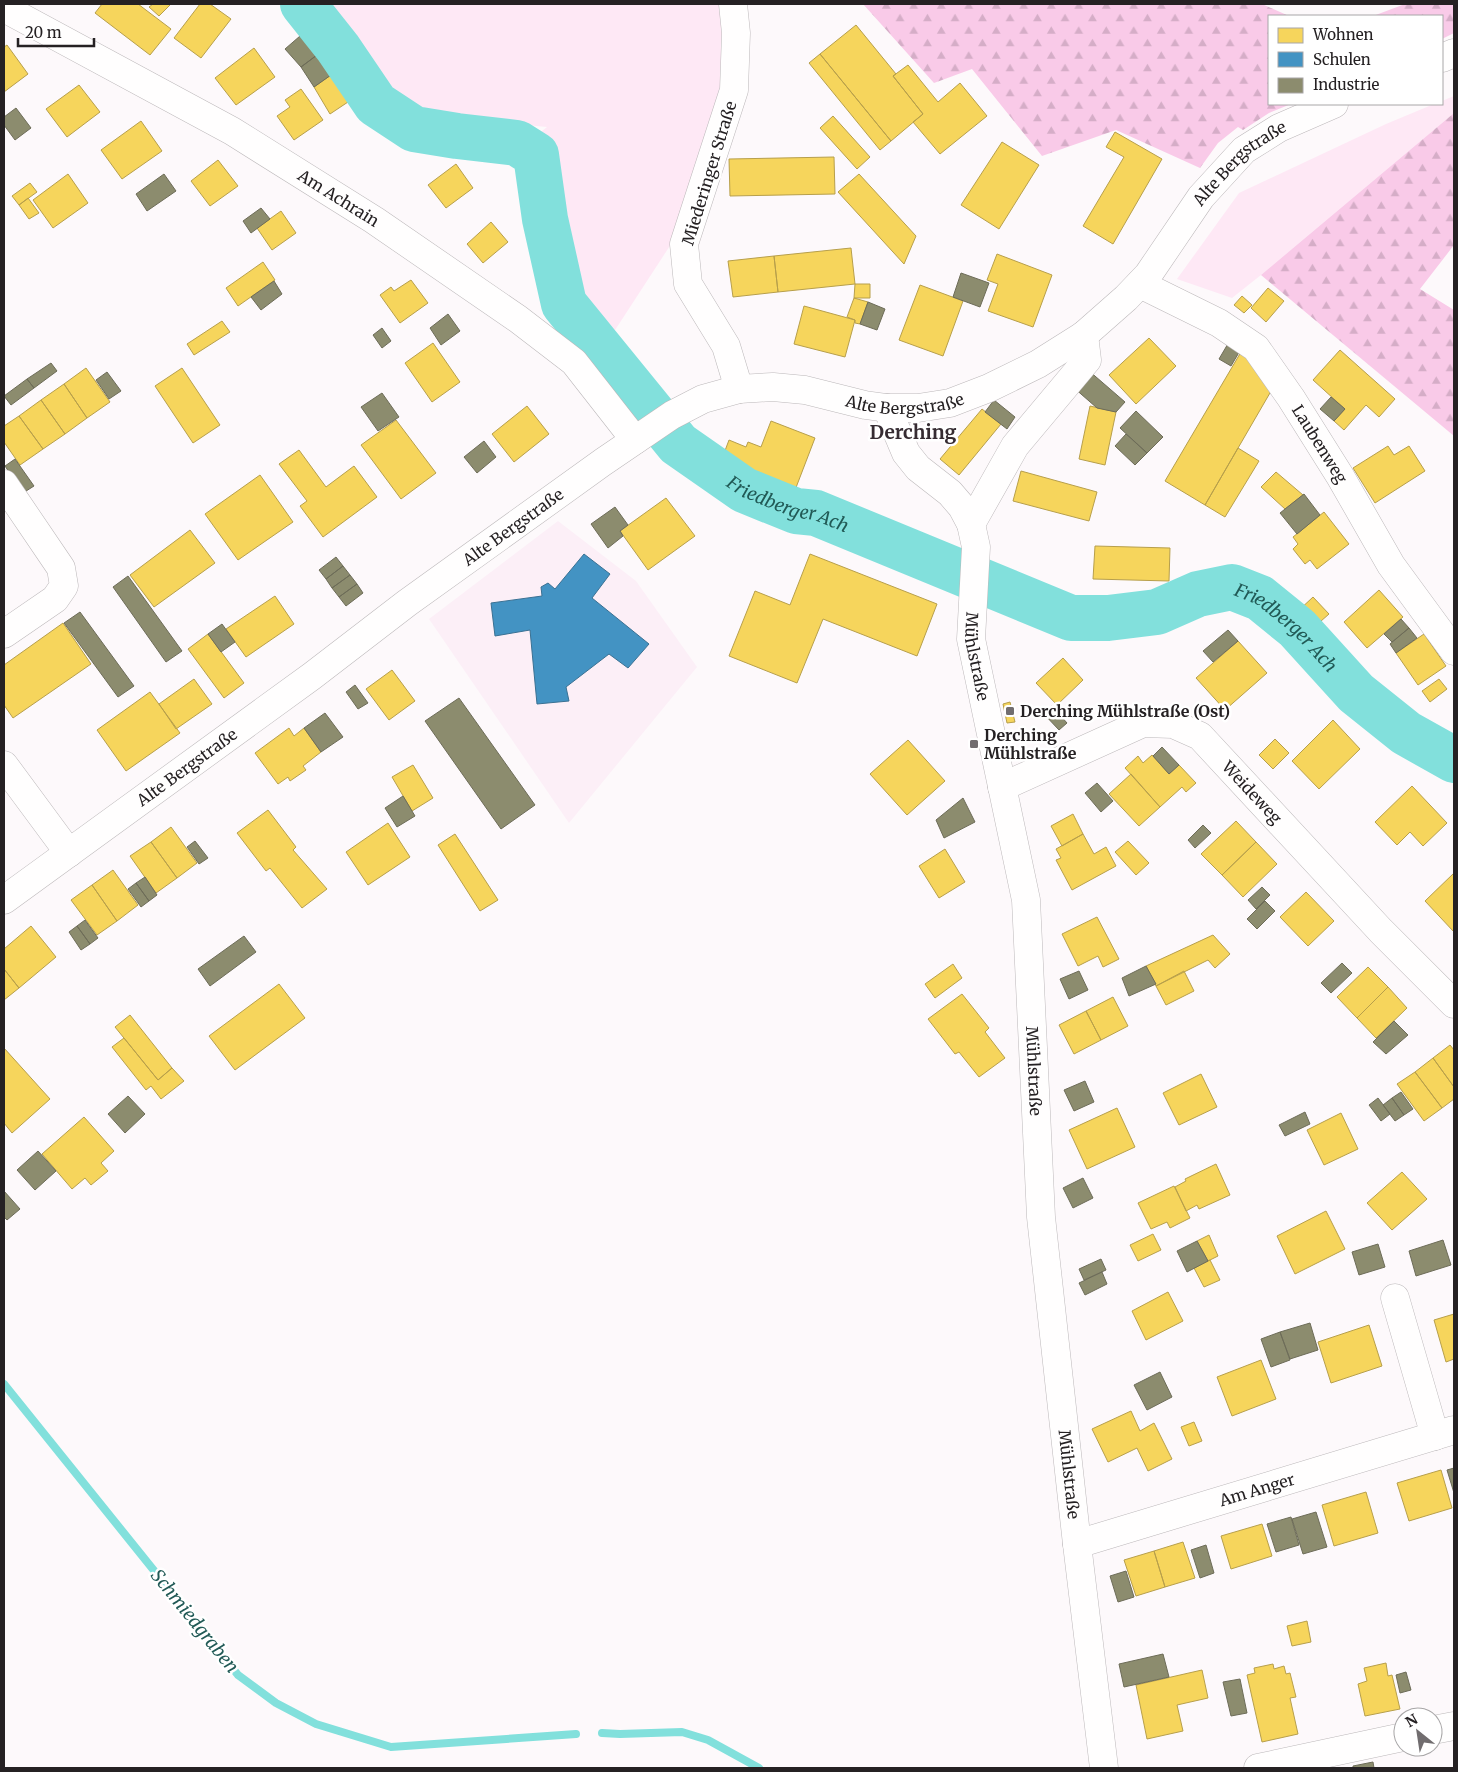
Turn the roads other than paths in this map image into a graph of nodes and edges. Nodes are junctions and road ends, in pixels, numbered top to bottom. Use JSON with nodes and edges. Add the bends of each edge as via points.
{"nodes":[{"id":1,"x":733,"y":4,"type":"edge"},
{"id":2,"x":4,"y":8,"type":"edge"},
{"id":3,"x":1332,"y":105,"type":"edge"},
{"id":4,"x":1140,"y":284,"type":"junction"},
{"id":5,"x":1084,"y":335,"type":"junction"},
{"id":6,"x":740,"y":389,"type":"junction"},
{"id":7,"x":887,"y":408,"type":"junction"},
{"id":8,"x":641,"y":436,"type":"junction"},
{"id":9,"x":4,"y":484,"type":"edge"},
{"id":10,"x":971,"y":524,"type":"junction"},
{"id":11,"x":4,"y":634,"type":"edge"},
{"id":12,"x":1454,"y":651,"type":"edge"},
{"id":13,"x":4,"y":765,"type":"edge"},
{"id":14,"x":1002,"y":787,"type":"junction"},
{"id":15,"x":69,"y":853,"type":"junction"},
{"id":16,"x":4,"y":900,"type":"edge"},
{"id":17,"x":1454,"y":1004,"type":"edge"},
{"id":18,"x":1395,"y":1298,"type":"dead end"},
{"id":19,"x":1445,"y":1433,"type":"edge"},
{"id":20,"x":1077,"y":1544,"type":"junction"},
{"id":21,"x":1393,"y":1739,"type":"edge"},
{"id":22,"x":1104,"y":1768,"type":"edge"},
{"id":23,"x":1258,"y":1768,"type":"edge"}],
"edges":[{"from":1,"to":6,"type":"street","name":"Miederinger Straße","via":[[736,33],[734,90],[684,244],[688,284],[726,346]]},
{"from":2,"to":8,"type":"street","name":"Am Achrain","via":[[232,131],[374,220],[518,319],[574,362]]},
{"from":3,"to":4,"type":"street","name":"Alte Bergstraße","via":[[1279,128],[1244,150],[1201,197]]},
{"from":4,"to":5,"type":"street","name":"Alte Bergstraße"},
{"from":4,"to":12,"type":"street","name":"Laubenweg","via":[[1219,323],[1256,348],[1340,476],[1391,565]]},
{"from":5,"to":7,"type":"street","name":"Alte Bergstraße","via":[[1038,364],[950,403]]},
{"from":5,"to":10,"type":"street","via":[[1087,360],[1015,446]]},
{"from":6,"to":7,"type":"street","name":"Alte Bergstraße","via":[[773,387],[805,390]]},
{"from":6,"to":8,"type":"street","name":"Alte Bergstraße","via":[[703,399]]},
{"from":7,"to":10,"type":"street","name":"Mühlstraße","via":[[906,453],[918,468],[950,493]]},
{"from":8,"to":15,"type":"street","name":"Alte Bergstraße"},
{"from":9,"to":11,"type":"street","via":[[61,568],[64,586],[55,599]]},
{"from":10,"to":14,"type":"street","name":"Mühlstraße","via":[[976,547],[971,639]]},
{"from":13,"to":15,"type":"street"},
{"from":14,"to":17,"type":"street","name":"Weideweg","via":[[1143,723],[1173,724],[1200,736],[1381,931]]},
{"from":14,"to":20,"type":"street","name":"Mühlstraße","via":[[1026,900],[1041,1217]]},
{"from":15,"to":16,"type":"street","name":"Alte Bergstraße"},
{"from":18,"to":19,"type":"street","name":"Am Anger"},
{"from":19,"to":20,"type":"street","name":"Am Anger"},
{"from":20,"to":22,"type":"street","name":"Mühlstraße"},
{"from":21,"to":23,"type":"street"}]}
